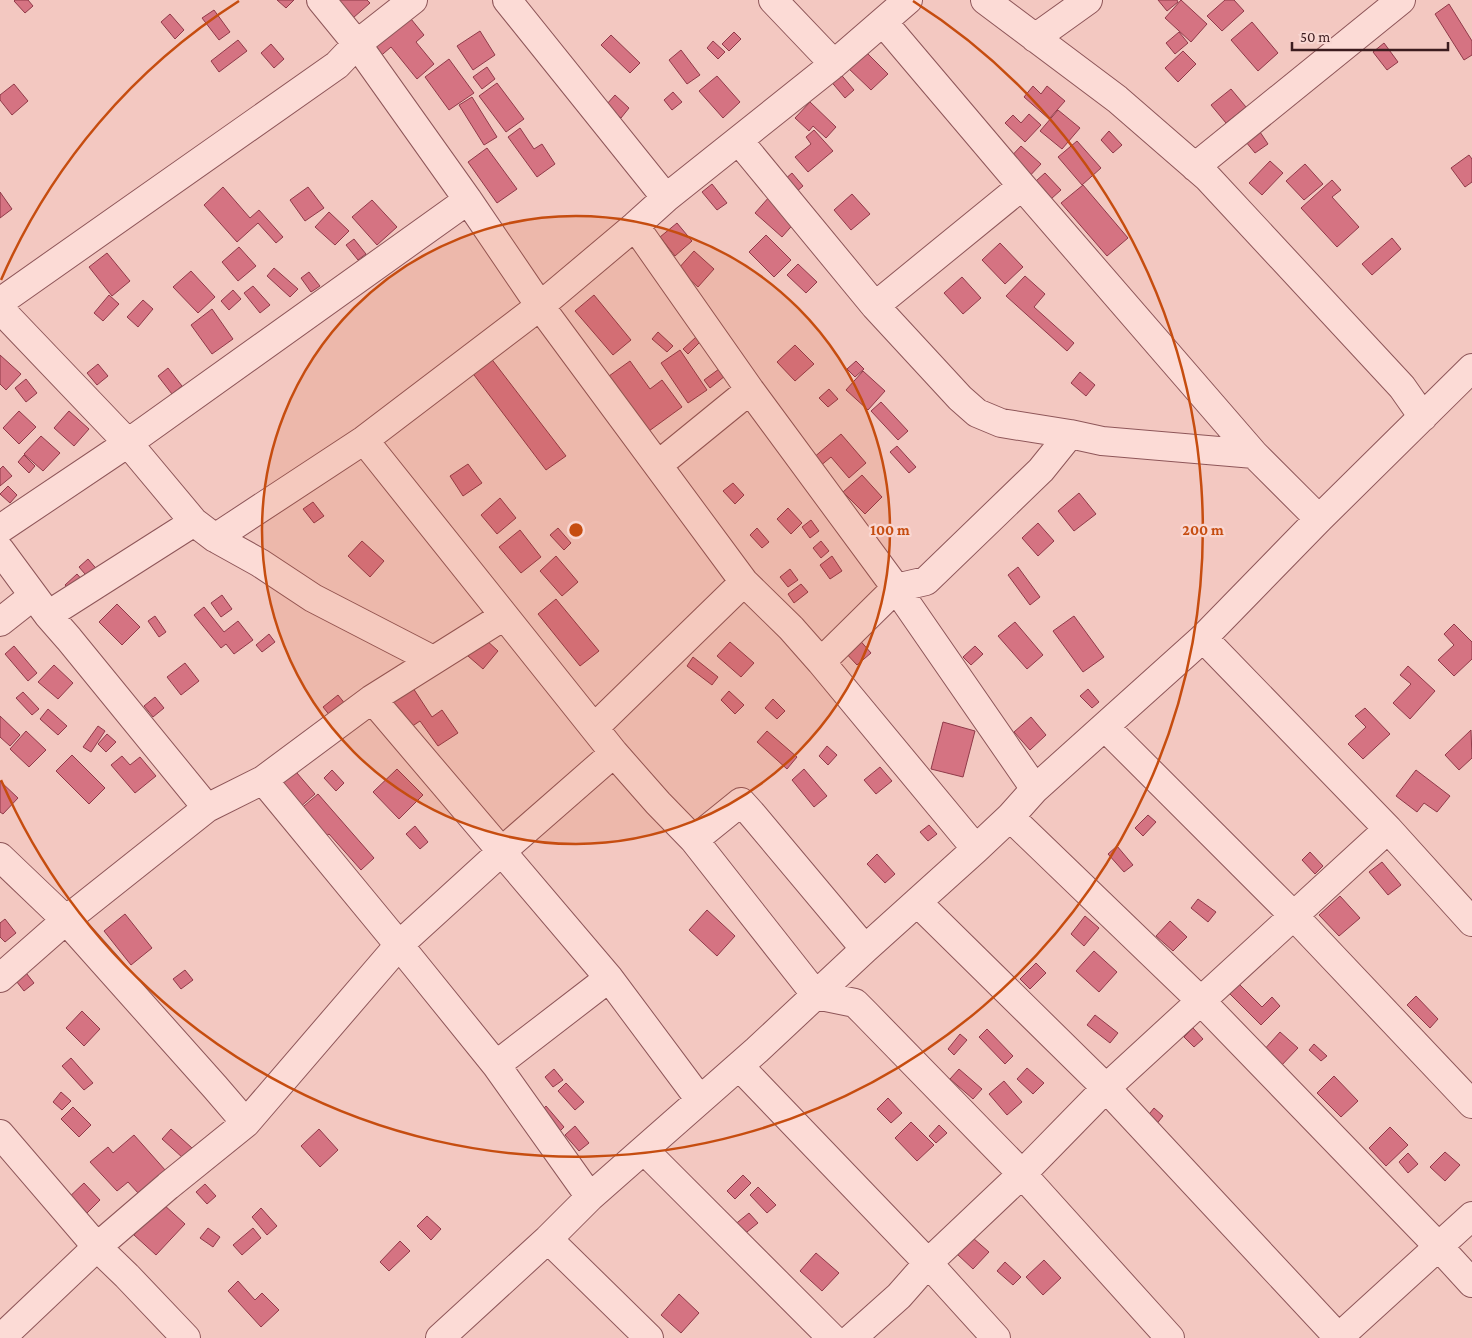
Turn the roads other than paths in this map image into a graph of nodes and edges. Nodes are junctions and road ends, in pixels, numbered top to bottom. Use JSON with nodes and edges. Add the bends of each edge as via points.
{"nodes":[{"id":1,"x":321,"y":0,"type":"edge"},
{"id":2,"x":413,"y":0,"type":"edge"},
{"id":3,"x":506,"y":0,"type":"edge"},
{"id":4,"x":773,"y":0,"type":"edge"},
{"id":5,"x":908,"y":0,"type":"edge"},
{"id":6,"x":985,"y":0,"type":"edge"},
{"id":7,"x":1088,"y":0,"type":"edge"},
{"id":8,"x":1401,"y":0,"type":"edge"},
{"id":9,"x":883,"y":22,"type":"junction"},
{"id":10,"x":1036,"y":38,"type":"junction"},
{"id":11,"x":357,"y":44,"type":"junction"},
{"id":12,"x":834,"y":64,"type":"junction"},
{"id":13,"x":739,"y":140,"type":"junction"},
{"id":14,"x":1195,"y":166,"type":"junction"},
{"id":15,"x":1022,"y":186,"type":"junction"},
{"id":16,"x":666,"y":198,"type":"junction"},
{"id":17,"x":468,"y":200,"type":"junction"},
{"id":18,"x":635,"y":226,"type":"junction"},
{"id":19,"x":0,"y":302,"type":"edge"},
{"id":20,"x":540,"y":306,"type":"junction"},
{"id":21,"x":875,"y":306,"type":"junction"},
{"id":22,"x":0,"y":309,"type":"edge"},
{"id":23,"x":1472,"y":368,"type":"edge"},
{"id":24,"x":750,"y":390,"type":"junction"},
{"id":25,"x":1423,"y":417,"type":"junction"},
{"id":26,"x":1070,"y":434,"type":"junction"},
{"id":27,"x":364,"y":440,"type":"junction"},
{"id":28,"x":128,"y":443,"type":"junction"},
{"id":29,"x":1254,"y":454,"type":"junction"},
{"id":30,"x":658,"y":465,"type":"junction"},
{"id":31,"x":1319,"y":519,"type":"junction"},
{"id":32,"x":0,"y":529,"type":"edge"},
{"id":33,"x":204,"y":530,"type":"junction"},
{"id":34,"x":0,"y":550,"type":"edge"},
{"id":35,"x":744,"y":582,"type":"junction"},
{"id":36,"x":896,"y":588,"type":"junction"},
{"id":37,"x":40,"y":605,"type":"junction"},
{"id":38,"x":504,"y":616,"type":"junction"},
{"id":39,"x":0,"y":622,"type":"edge"},
{"id":40,"x":1202,"y":638,"type":"junction"},
{"id":41,"x":433,"y":660,"type":"junction"},
{"id":42,"x":821,"y":662,"type":"junction"},
{"id":43,"x":372,"y":699,"type":"junction"},
{"id":44,"x":1105,"y":727,"type":"junction"},
{"id":45,"x":594,"y":728,"type":"junction"},
{"id":46,"x":614,"y":752,"type":"junction"},
{"id":47,"x":263,"y":780,"type":"junction"},
{"id":48,"x":1035,"y":789,"type":"junction"},
{"id":49,"x":207,"y":808,"type":"junction"},
{"id":50,"x":1010,"y":817,"type":"junction"},
{"id":51,"x":1388,"y":829,"type":"junction"},
{"id":52,"x":694,"y":840,"type":"junction"},
{"id":53,"x":976,"y":849,"type":"junction"},
{"id":54,"x":502,"y":851,"type":"junction"},
{"id":55,"x":0,"y":857,"type":"edge"},
{"id":56,"x":917,"y":902,"type":"junction"},
{"id":57,"x":1293,"y":915,"type":"junction"},
{"id":58,"x":66,"y":920,"type":"junction"},
{"id":59,"x":1472,"y":922,"type":"edge"},
{"id":60,"x":399,"y":944,"type":"junction"},
{"id":61,"x":865,"y":949,"type":"junction"},
{"id":62,"x":0,"y":978,"type":"edge"},
{"id":63,"x":609,"y":978,"type":"junction"},
{"id":64,"x":816,"y":995,"type":"junction"},
{"id":65,"x":1200,"y":1000,"type":"junction"},
{"id":66,"x":496,"y":1065,"type":"junction"},
{"id":67,"x":739,"y":1066,"type":"junction"},
{"id":68,"x":1106,"y":1088,"type":"junction"},
{"id":69,"x":700,"y":1100,"type":"junction"},
{"id":70,"x":1472,"y":1104,"type":"edge"},
{"id":71,"x":246,"y":1123,"type":"junction"},
{"id":72,"x":0,"y":1134,"type":"edge"},
{"id":73,"x":644,"y":1150,"type":"junction"},
{"id":74,"x":1022,"y":1174,"type":"junction"},
{"id":75,"x":590,"y":1198,"type":"junction"},
{"id":76,"x":1472,"y":1216,"type":"edge"},
{"id":77,"x":548,"y":1238,"type":"junction"},
{"id":78,"x":97,"y":1247,"type":"junction"},
{"id":79,"x":1438,"y":1247,"type":"junction"},
{"id":80,"x":928,"y":1263,"type":"junction"},
{"id":81,"x":1472,"y":1283,"type":"edge"},
{"id":82,"x":1,"y":1338,"type":"edge"},
{"id":83,"x":186,"y":1338,"type":"edge"},
{"id":84,"x":440,"y":1338,"type":"edge"},
{"id":85,"x":649,"y":1338,"type":"edge"},
{"id":86,"x":832,"y":1338,"type":"edge"},
{"id":87,"x":852,"y":1338,"type":"edge"},
{"id":88,"x":996,"y":1338,"type":"edge"},
{"id":89,"x":1170,"y":1338,"type":"edge"},
{"id":90,"x":1339,"y":1338,"type":"edge"}],
"edges":[{"from":1,"to":11,"type":"street"},
{"from":2,"to":11,"type":"street"},
{"from":3,"to":16,"type":"street"},
{"from":4,"to":12,"type":"street"},
{"from":5,"to":9,"type":"street"},
{"from":6,"to":10,"type":"street"},
{"from":7,"to":10,"type":"street"},
{"from":8,"to":14,"type":"street"},
{"from":9,"to":12,"type":"street"},
{"from":9,"to":15,"type":"street"},
{"from":10,"to":14,"type":"street","via":[[1117,99]]},
{"from":11,"to":17,"type":"street"},
{"from":11,"to":19,"type":"street","via":[[337,65]]},
{"from":12,"to":13,"type":"street"},
{"from":13,"to":16,"type":"street"},
{"from":13,"to":21,"type":"street"},
{"from":14,"to":25,"type":"street","via":[[1402,387]]},
{"from":15,"to":21,"type":"street"},
{"from":15,"to":29,"type":"street"},
{"from":16,"to":18,"type":"street"},
{"from":17,"to":20,"type":"street"},
{"from":17,"to":28,"type":"street"},
{"from":18,"to":20,"type":"street"},
{"from":18,"to":24,"type":"street"},
{"from":20,"to":27,"type":"street"},
{"from":20,"to":30,"type":"street"},
{"from":21,"to":26,"type":"street","via":[[976,413],[1001,422]]},
{"from":22,"to":28,"type":"street"},
{"from":23,"to":25,"type":"street"},
{"from":24,"to":30,"type":"street"},
{"from":24,"to":36,"type":"street"},
{"from":25,"to":31,"type":"street"},
{"from":26,"to":29,"type":"street","via":[[1102,441]]},
{"from":26,"to":36,"type":"street","via":[[1041,470],[926,581]]},
{"from":27,"to":33,"type":"street"},
{"from":27,"to":38,"type":"street"},
{"from":28,"to":32,"type":"street"},
{"from":28,"to":33,"type":"street"},
{"from":29,"to":31,"type":"street"},
{"from":30,"to":35,"type":"street"},
{"from":31,"to":40,"type":"street"},
{"from":33,"to":37,"type":"street"},
{"from":33,"to":41,"type":"street","via":[[312,598]]},
{"from":34,"to":37,"type":"street"},
{"from":35,"to":42,"type":"street"},
{"from":35,"to":45,"type":"street"},
{"from":36,"to":42,"type":"street"},
{"from":36,"to":48,"type":"street"},
{"from":37,"to":39,"type":"street"},
{"from":37,"to":49,"type":"street"},
{"from":38,"to":41,"type":"street"},
{"from":38,"to":45,"type":"street"},
{"from":40,"to":44,"type":"street"},
{"from":40,"to":51,"type":"street"},
{"from":41,"to":43,"type":"street"},
{"from":42,"to":53,"type":"street"},
{"from":43,"to":47,"type":"street"},
{"from":43,"to":54,"type":"street"},
{"from":44,"to":48,"type":"street"},
{"from":44,"to":57,"type":"street"},
{"from":45,"to":46,"type":"street"},
{"from":46,"to":52,"type":"street"},
{"from":46,"to":54,"type":"street"},
{"from":47,"to":49,"type":"street"},
{"from":47,"to":60,"type":"street"},
{"from":48,"to":50,"type":"street"},
{"from":49,"to":58,"type":"street"},
{"from":50,"to":53,"type":"street"},
{"from":50,"to":65,"type":"street"},
{"from":51,"to":57,"type":"street"},
{"from":51,"to":59,"type":"street"},
{"from":52,"to":61,"type":"street","via":[[741,802]]},
{"from":52,"to":64,"type":"street"},
{"from":53,"to":56,"type":"street"},
{"from":54,"to":60,"type":"street"},
{"from":54,"to":63,"type":"street"},
{"from":55,"to":58,"type":"street"},
{"from":56,"to":61,"type":"street"},
{"from":56,"to":68,"type":"street"},
{"from":57,"to":65,"type":"street"},
{"from":57,"to":70,"type":"street"},
{"from":58,"to":62,"type":"street"},
{"from":58,"to":71,"type":"street"},
{"from":60,"to":66,"type":"street"},
{"from":60,"to":71,"type":"street"},
{"from":61,"to":64,"type":"street"},
{"from":63,"to":66,"type":"street"},
{"from":63,"to":69,"type":"street"},
{"from":64,"to":67,"type":"street"},
{"from":64,"to":74,"type":"street","via":[[855,1003]]},
{"from":65,"to":68,"type":"street"},
{"from":65,"to":79,"type":"street"},
{"from":66,"to":75,"type":"street"},
{"from":67,"to":69,"type":"street"},
{"from":67,"to":80,"type":"street"},
{"from":68,"to":74,"type":"street"},
{"from":68,"to":90,"type":"street"},
{"from":69,"to":73,"type":"street"},
{"from":71,"to":78,"type":"street"},
{"from":72,"to":78,"type":"street"},
{"from":73,"to":75,"type":"street"},
{"from":73,"to":86,"type":"street"},
{"from":74,"to":80,"type":"street"},
{"from":74,"to":89,"type":"street"},
{"from":75,"to":77,"type":"street"},
{"from":76,"to":79,"type":"street"},
{"from":77,"to":84,"type":"street"},
{"from":77,"to":85,"type":"street"},
{"from":78,"to":82,"type":"street"},
{"from":78,"to":83,"type":"street"},
{"from":79,"to":81,"type":"street"},
{"from":79,"to":90,"type":"street"},
{"from":80,"to":87,"type":"street","via":[[899,1296]]},
{"from":80,"to":88,"type":"street"}]}
